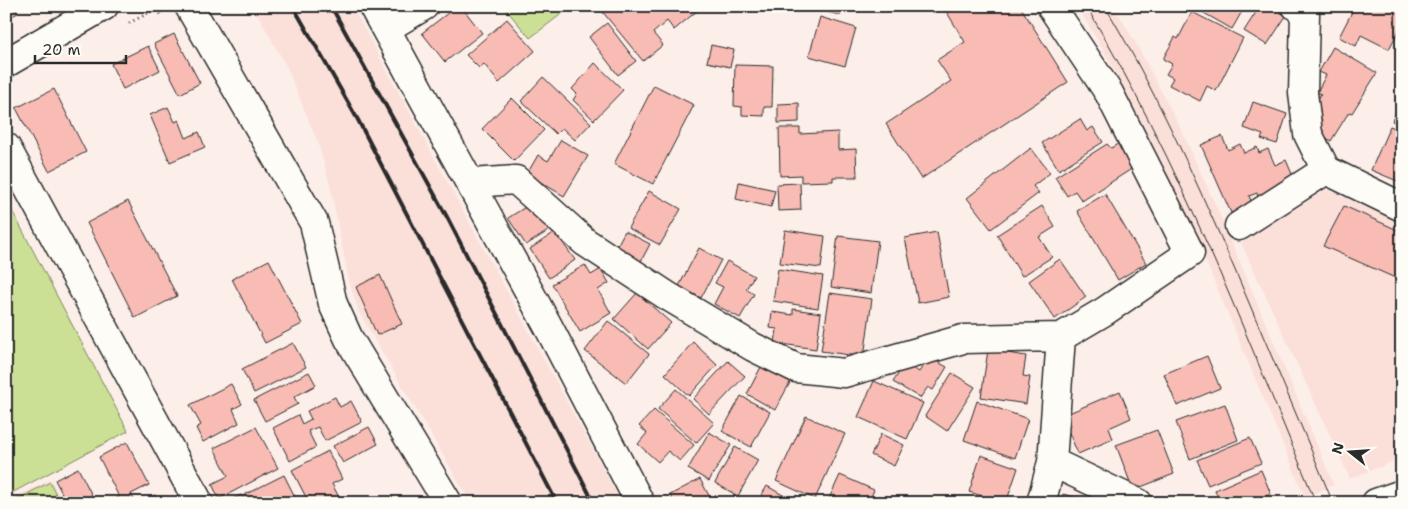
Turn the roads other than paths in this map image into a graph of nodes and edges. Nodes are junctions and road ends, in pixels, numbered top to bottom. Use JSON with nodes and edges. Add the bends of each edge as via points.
{"nodes":[{"id":1,"x":104,"y":6,"type":"edge"},
{"id":2,"x":189,"y":6,"type":"edge"},
{"id":3,"x":424,"y":6,"type":"edge"},
{"id":4,"x":1052,"y":6,"type":"edge"},
{"id":5,"x":1296,"y":6,"type":"edge"},
{"id":6,"x":380,"y":17,"type":"edge"},
{"id":7,"x":6,"y":63,"type":"edge"},
{"id":8,"x":6,"y":147,"type":"edge"},
{"id":9,"x":1326,"y":170,"type":"junction"},
{"id":10,"x":471,"y":183,"type":"junction"},
{"id":11,"x":1402,"y":207,"type":"edge"},
{"id":12,"x":1239,"y":226,"type":"dead end"},
{"id":13,"x":1061,"y":337,"type":"junction"},
{"id":14,"x":1052,"y":462,"type":"junction"},
{"id":15,"x":1402,"y":494,"type":"edge"},
{"id":16,"x":199,"y":503,"type":"edge"},
{"id":17,"x":448,"y":503,"type":"edge"},
{"id":18,"x":640,"y":503,"type":"edge"},
{"id":19,"x":1041,"y":503,"type":"edge"},
{"id":20,"x":1138,"y":503,"type":"edge"},
{"id":21,"x":1376,"y":503,"type":"edge"}],
"edges":[{"from":1,"to":7,"type":"street"},
{"from":2,"to":17,"type":"street","via":[[314,223],[333,304],[349,339]]},
{"from":3,"to":6,"type":"street"},
{"from":4,"to":13,"type":"street","via":[[1109,93],[1190,253]]},
{"from":5,"to":9,"type":"street","via":[[1305,14],[1303,93],[1308,134]]},
{"from":6,"to":10,"type":"street"},
{"from":8,"to":16,"type":"street"},
{"from":9,"to":11,"type":"street"},
{"from":9,"to":12,"type":"street"},
{"from":10,"to":13,"type":"street","via":[[516,180],[585,242],[753,348],[796,368],[844,373],[963,338]]},
{"from":10,"to":18,"type":"street"},
{"from":13,"to":14,"type":"street"},
{"from":14,"to":19,"type":"street"},
{"from":14,"to":20,"type":"street"},
{"from":15,"to":21,"type":"street"}]}
